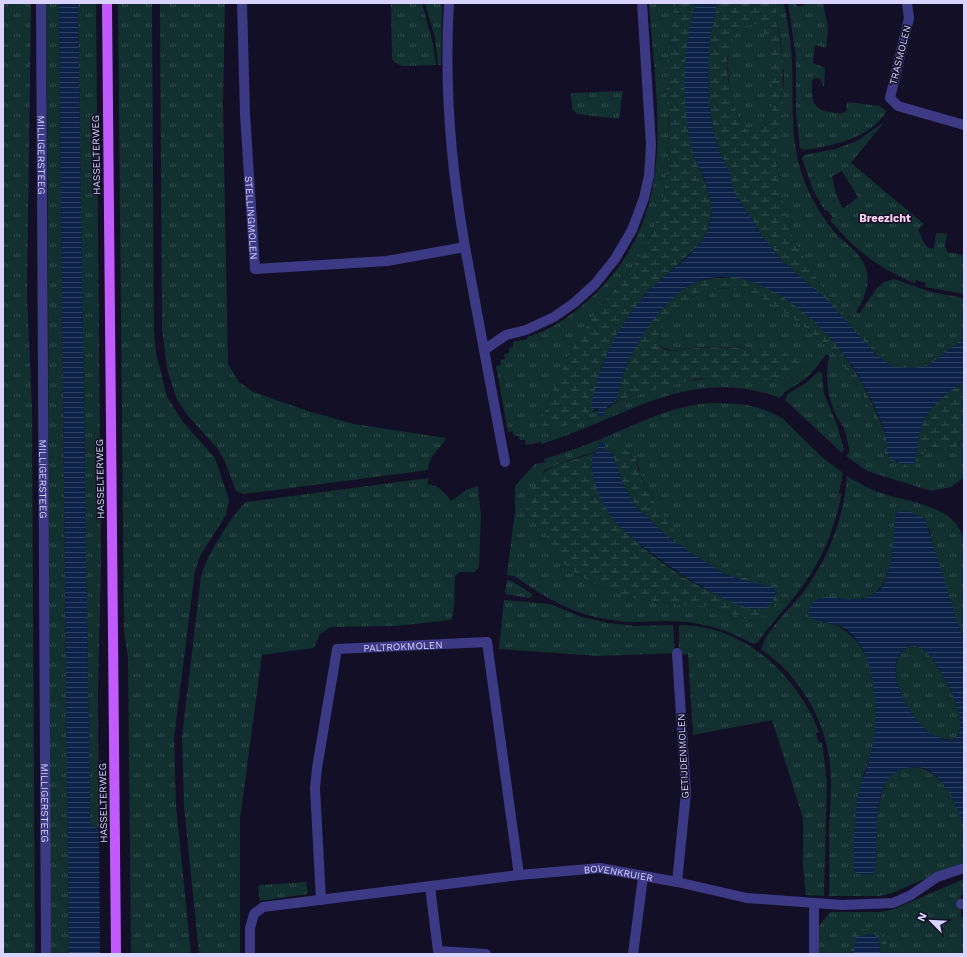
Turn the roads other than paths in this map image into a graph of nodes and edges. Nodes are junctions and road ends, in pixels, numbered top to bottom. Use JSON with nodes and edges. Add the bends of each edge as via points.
{"nodes":[{"id":1,"x":41,"y":3,"type":"edge"},
{"id":2,"x":107,"y":3,"type":"edge"},
{"id":3,"x":242,"y":3,"type":"edge"},
{"id":4,"x":450,"y":3,"type":"edge"},
{"id":5,"x":642,"y":3,"type":"edge"},
{"id":6,"x":907,"y":3,"type":"edge"},
{"id":7,"x":964,"y":125,"type":"edge"},
{"id":8,"x":465,"y":247,"type":"junction"},
{"id":9,"x":484,"y":350,"type":"junction"},
{"id":10,"x":505,"y":462,"type":"dead end"},
{"id":11,"x":677,"y":653,"type":"dead end"},
{"id":12,"x":964,"y":868,"type":"edge"},
{"id":13,"x":519,"y":875,"type":"junction"},
{"id":14,"x":643,"y":876,"type":"junction"},
{"id":15,"x":677,"y":882,"type":"junction"},
{"id":16,"x":430,"y":887,"type":"junction"},
{"id":17,"x":321,"y":900,"type":"junction"},
{"id":18,"x":814,"y":903,"type":"junction"},
{"id":19,"x":46,"y":954,"type":"edge"},
{"id":20,"x":116,"y":954,"type":"edge"},
{"id":21,"x":250,"y":954,"type":"edge"},
{"id":22,"x":486,"y":954,"type":"edge"},
{"id":23,"x":633,"y":954,"type":"edge"},
{"id":24,"x":814,"y":954,"type":"edge"}],
"edges":[{"from":1,"to":19,"type":"street","name":"MILLIGERSTEEG"},
{"from":2,"to":20,"type":"main road","name":"HASSELTERWEG"},
{"from":3,"to":8,"type":"street","name":"STELLINGMOLEN","via":[[245,114],[255,269],[387,261]]},
{"from":4,"to":8,"type":"street","via":[[447,69],[449,118]]},
{"from":5,"to":9,"type":"street","via":[[651,145],[649,176],[632,230],[615,259],[595,284],[574,303],[554,317],[526,330],[506,335]]},
{"from":6,"to":7,"type":"street","name":"TRASMOLEN","via":[[909,18],[890,98],[898,106]]},
{"from":8,"to":9,"type":"street"},
{"from":9,"to":10,"type":"street"},
{"from":11,"to":15,"type":"street","name":"GETIJDENMOLEN","via":[[686,793]]},
{"from":12,"to":18,"type":"street","name":"BOVENKRUIER","via":[[937,877],[911,895],[893,903]]},
{"from":13,"to":14,"type":"street","name":"BOVENKRUIER","via":[[600,868]]},
{"from":13,"to":16,"type":"street","name":"BOVENKRUIER"},
{"from":13,"to":17,"type":"street","name":"PALTROKMOLEN","via":[[487,642],[338,649],[315,788]]},
{"from":14,"to":15,"type":"street","name":"BOVENKRUIER"},
{"from":14,"to":23,"type":"street"},
{"from":15,"to":18,"type":"street","name":"BOVENKRUIER","via":[[747,898]]},
{"from":16,"to":17,"type":"street","name":"BOVENKRUIER"},
{"from":16,"to":22,"type":"street","via":[[438,951]]},
{"from":17,"to":21,"type":"street","name":"BOVENKRUIER","via":[[263,907],[254,914],[250,928]]},
{"from":18,"to":24,"type":"street"}]}
